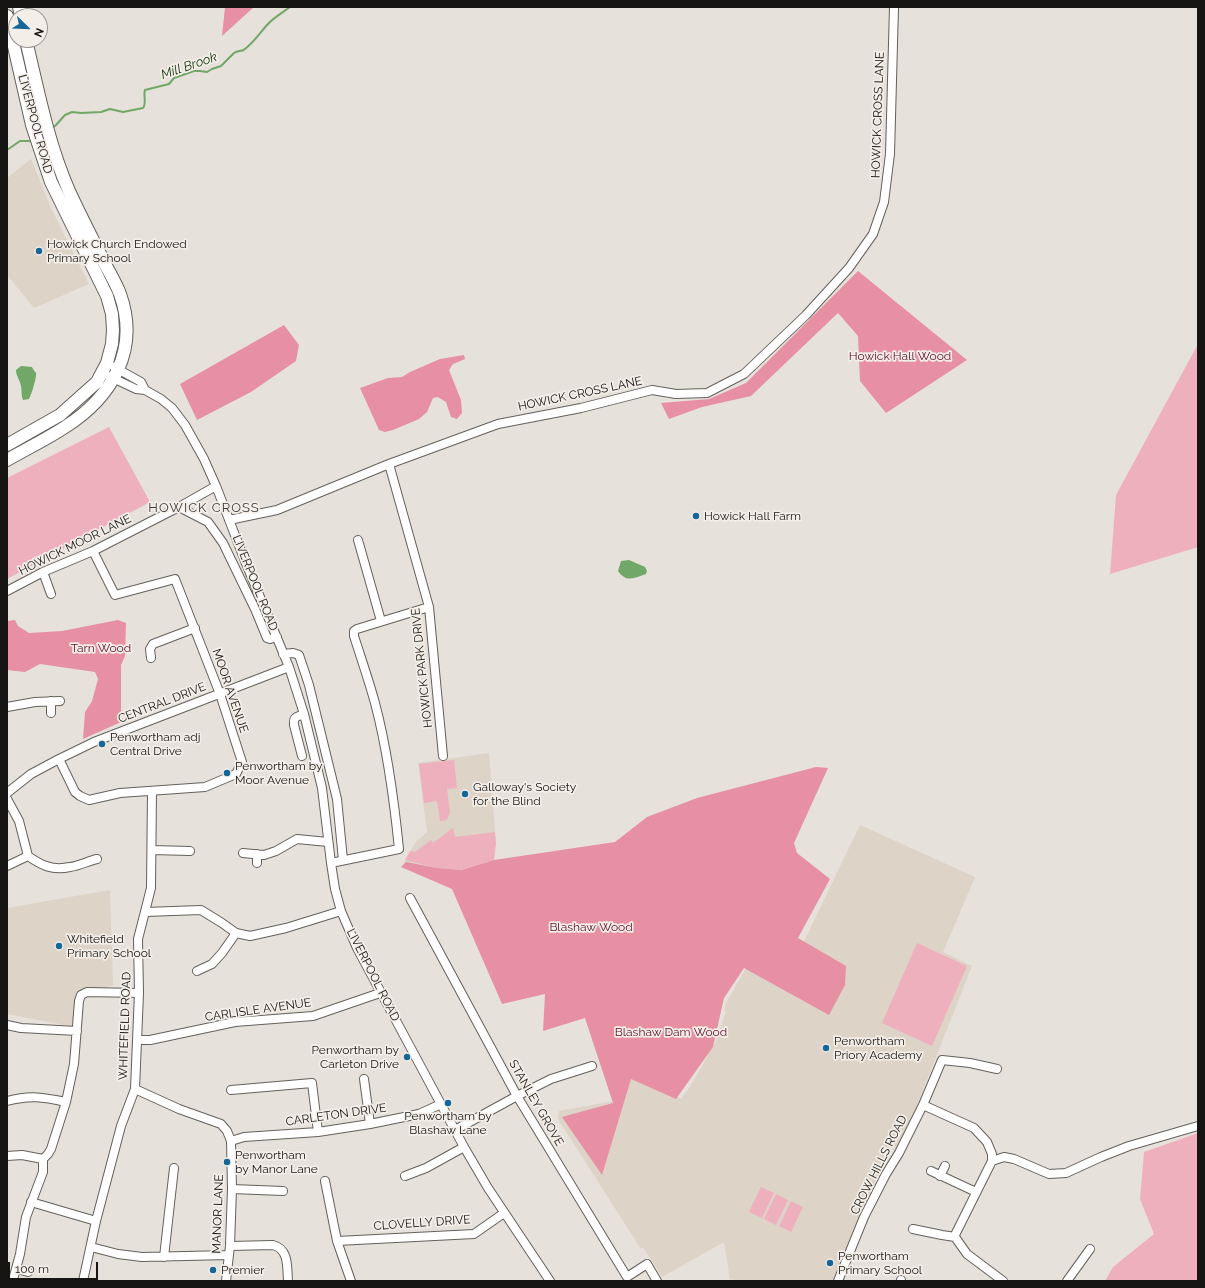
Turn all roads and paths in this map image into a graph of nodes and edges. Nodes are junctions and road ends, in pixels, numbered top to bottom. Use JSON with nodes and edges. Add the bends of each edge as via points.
{"nodes":[{"id":1,"x":894,"y":7,"type":"edge"},
{"id":2,"x":7,"y":16,"type":"edge"},
{"id":3,"x":28,"y":48,"type":"edge"},
{"id":4,"x":104,"y":368,"type":"junction"},
{"id":5,"x":116,"y":374,"type":"junction"},
{"id":6,"x":7,"y":445,"type":"edge"},
{"id":7,"x":7,"y":460,"type":"edge"},
{"id":8,"x":389,"y":464,"type":"junction"},
{"id":9,"x":216,"y":486,"type":"junction"},
{"id":10,"x":179,"y":507,"type":"junction"},
{"id":11,"x":229,"y":520,"type":"junction"},
{"id":12,"x":358,"y":540,"type":"dead end"},
{"id":13,"x":93,"y":551,"type":"junction"},
{"id":14,"x":43,"y":572,"type":"junction"},
{"id":15,"x":7,"y":591,"type":"edge"},
{"id":16,"x":51,"y":594,"type":"dead end"},
{"id":17,"x":429,"y":607,"type":"junction"},
{"id":18,"x":381,"y":621,"type":"junction"},
{"id":19,"x":195,"y":628,"type":"junction"},
{"id":20,"x":277,"y":637,"type":"junction"},
{"id":21,"x":284,"y":654,"type":"junction"},
{"id":22,"x":151,"y":658,"type":"dead end"},
{"id":23,"x":289,"y":667,"type":"junction"},
{"id":24,"x":220,"y":694,"type":"junction"},
{"id":25,"x":51,"y":701,"type":"junction"},
{"id":26,"x":60,"y":701,"type":"dead end"},
{"id":27,"x":7,"y":707,"type":"edge"},
{"id":28,"x":51,"y":713,"type":"dead end"},
{"id":29,"x":304,"y":714,"type":"junction"},
{"id":30,"x":302,"y":756,"type":"dead end"},
{"id":31,"x":443,"y":756,"type":"dead end"},
{"id":32,"x":59,"y":759,"type":"junction"},
{"id":33,"x":152,"y":790,"type":"junction"},
{"id":34,"x":7,"y":793,"type":"edge"},
{"id":35,"x":7,"y":799,"type":"edge"},
{"id":36,"x":328,"y":842,"type":"junction"},
{"id":37,"x":152,"y":850,"type":"junction"},
{"id":38,"x":190,"y":851,"type":"dead end"},
{"id":39,"x":243,"y":854,"type":"dead end"},
{"id":40,"x":28,"y":856,"type":"junction"},
{"id":41,"x":97,"y":859,"type":"dead end"},
{"id":42,"x":343,"y":860,"type":"junction"},
{"id":43,"x":331,"y":863,"type":"junction"},
{"id":44,"x":7,"y":866,"type":"edge"},
{"id":45,"x":410,"y":898,"type":"dead end"},
{"id":46,"x":341,"y":911,"type":"junction"},
{"id":47,"x":145,"y":912,"type":"junction"},
{"id":48,"x":236,"y":934,"type":"junction"},
{"id":49,"x":197,"y":971,"type":"dead end"},
{"id":50,"x":139,"y":993,"type":"junction"},
{"id":51,"x":380,"y":993,"type":"junction"},
{"id":52,"x":7,"y":1025,"type":"edge"},
{"id":53,"x":77,"y":1031,"type":"junction"},
{"id":54,"x":137,"y":1040,"type":"junction"},
{"id":55,"x":592,"y":1066,"type":"dead end"},
{"id":56,"x":994,"y":1069,"type":"dead end"},
{"id":57,"x":364,"y":1079,"type":"dead end"},
{"id":58,"x":134,"y":1089,"type":"junction"},
{"id":59,"x":231,"y":1090,"type":"dead end"},
{"id":60,"x":517,"y":1096,"type":"junction"},
{"id":61,"x":7,"y":1101,"type":"edge"},
{"id":62,"x":66,"y":1102,"type":"junction"},
{"id":63,"x":441,"y":1104,"type":"junction"},
{"id":64,"x":922,"y":1105,"type":"junction"},
{"id":65,"x":370,"y":1124,"type":"junction"},
{"id":66,"x":1198,"y":1126,"type":"edge"},
{"id":67,"x":455,"y":1130,"type":"junction"},
{"id":68,"x":318,"y":1132,"type":"junction"},
{"id":69,"x":231,"y":1141,"type":"junction"},
{"id":70,"x":464,"y":1147,"type":"junction"},
{"id":71,"x":7,"y":1156,"type":"edge"},
{"id":72,"x":43,"y":1158,"type":"junction"},
{"id":73,"x":992,"y":1161,"type":"junction"},
{"id":74,"x":944,"y":1166,"type":"dead end"},
{"id":75,"x":174,"y":1168,"type":"dead end"},
{"id":76,"x":931,"y":1171,"type":"dead end"},
{"id":77,"x":405,"y":1176,"type":"dead end"},
{"id":78,"x":940,"y":1176,"type":"junction"},
{"id":79,"x":325,"y":1181,"type":"dead end"},
{"id":80,"x":232,"y":1189,"type":"junction"},
{"id":81,"x":283,"y":1191,"type":"dead end"},
{"id":82,"x":976,"y":1192,"type":"junction"},
{"id":83,"x":31,"y":1202,"type":"junction"},
{"id":84,"x":504,"y":1213,"type":"junction"},
{"id":85,"x":96,"y":1221,"type":"junction"},
{"id":86,"x":911,"y":1228,"type":"dead end"},
{"id":87,"x":955,"y":1237,"type":"junction"},
{"id":88,"x":337,"y":1241,"type":"junction"},
{"id":89,"x":230,"y":1246,"type":"junction"},
{"id":90,"x":91,"y":1247,"type":"junction"},
{"id":91,"x":1091,"y":1249,"type":"dead end"},
{"id":92,"x":229,"y":1255,"type":"junction"},
{"id":93,"x":164,"y":1257,"type":"junction"},
{"id":94,"x":28,"y":1272,"type":"dead end"},
{"id":95,"x":83,"y":1281,"type":"edge"},
{"id":96,"x":226,"y":1281,"type":"edge"},
{"id":97,"x":288,"y":1281,"type":"edge"},
{"id":98,"x":351,"y":1281,"type":"edge"},
{"id":99,"x":550,"y":1281,"type":"edge"},
{"id":100,"x":657,"y":1281,"type":"edge"},
{"id":101,"x":838,"y":1281,"type":"edge"},
{"id":102,"x":1003,"y":1281,"type":"edge"},
{"id":103,"x":1067,"y":1281,"type":"edge"}],
"edges":[{"from":1,"to":8,"type":"street","name":"HOWICK CROSS LANE","via":[[890,154],[884,202],[873,234],[849,268],[812,309],[744,374],[707,393],[676,394],[652,390],[581,408],[498,424]]},
{"from":2,"to":4,"type":"highway","name":"LIVERPOOL ROAD","via":[[32,125],[44,164],[112,314],[112,344]]},
{"from":3,"to":5,"type":"highway","name":"LIVERPOOL ROAD","via":[[46,126],[58,162],[119,293],[126,314],[125,349]]},
{"from":4,"to":5,"type":"street","name":"LIVERPOOL ROAD"},
{"from":4,"to":5,"type":"street","name":"LIVERPOOL ROAD"},
{"from":4,"to":6,"type":"highway","via":[[97,382],[60,415]]},
{"from":5,"to":7,"type":"highway","via":[[103,395],[66,427]]},
{"from":5,"to":9,"type":"street","name":"LIVERPOOL ROAD","via":[[136,389],[145,390],[172,408],[192,435]]},
{"from":8,"to":11,"type":"street","name":"HOWICK CROSS LANE","via":[[277,510]]},
{"from":8,"to":17,"type":"street","name":"HOWICK PARK DRIVE"},
{"from":9,"to":10,"type":"street","name":"HOWICK MOOR LANE"},
{"from":9,"to":11,"type":"street","name":"LIVERPOOL ROAD"},
{"from":10,"to":13,"type":"street","name":"HOWICK MOOR LANE"},
{"from":10,"to":20,"type":"street","name":"LIVERPOOL ROAD","via":[[208,522],[223,543],[267,638]]},
{"from":11,"to":20,"type":"street","name":"LIVERPOOL ROAD"},
{"from":12,"to":18,"type":"street"},
{"from":13,"to":14,"type":"street","name":"HOWICK MOOR LANE"},
{"from":13,"to":19,"type":"street","name":"MOOR AVENUE","via":[[115,595],[175,579]]},
{"from":14,"to":15,"type":"street","name":"HOWICK MOOR LANE"},
{"from":14,"to":16,"type":"street"},
{"from":17,"to":18,"type":"street"},
{"from":17,"to":31,"type":"street","name":"HOWICK PARK DRIVE"},
{"from":18,"to":42,"type":"street","via":[[357,629],[354,636],[375,703],[394,796],[400,849]]},
{"from":19,"to":22,"type":"street","via":[[154,644],[150,649]]},
{"from":19,"to":24,"type":"street","name":"MOOR AVENUE"},
{"from":20,"to":21,"type":"street","name":"LIVERPOOL ROAD"},
{"from":21,"to":23,"type":"street","name":"LIVERPOOL ROAD"},
{"from":21,"to":42,"type":"street","via":[[299,655],[309,685],[337,799]]},
{"from":23,"to":24,"type":"street","name":"CENTRAL DRIVE"},
{"from":23,"to":29,"type":"street","name":"LIVERPOOL ROAD"},
{"from":24,"to":32,"type":"street","name":"CENTRAL DRIVE","via":[[115,733]]},
{"from":24,"to":33,"type":"street","name":"MOOR AVENUE","via":[[242,762],[236,774],[205,787]]},
{"from":25,"to":26,"type":"street"},
{"from":25,"to":27,"type":"street"},
{"from":25,"to":28,"type":"street"},
{"from":29,"to":30,"type":"street","via":[[293,720]]},
{"from":29,"to":36,"type":"street","name":"LIVERPOOL ROAD","via":[[322,788]]},
{"from":32,"to":33,"type":"street","name":"MOOR AVENUE","via":[[75,792],[74,797],[78,800]]},
{"from":32,"to":34,"type":"street","name":"CENTRAL DRIVE","via":[[32,774]]},
{"from":33,"to":37,"type":"street","name":"WHITEFIELD ROAD"},
{"from":35,"to":40,"type":"street","via":[[19,821]]},
{"from":36,"to":39,"type":"street","via":[[297,839],[257,859]]},
{"from":36,"to":43,"type":"street","name":"LIVERPOOL ROAD"},
{"from":37,"to":38,"type":"street"},
{"from":37,"to":47,"type":"street","name":"WHITEFIELD ROAD","via":[[151,888]]},
{"from":40,"to":41,"type":"street","via":[[51,868],[70,867]]},
{"from":40,"to":44,"type":"street"},
{"from":42,"to":43,"type":"street"},
{"from":43,"to":46,"type":"street","name":"LIVERPOOL ROAD"},
{"from":45,"to":60,"type":"street","name":"STANLEY GROVE"},
{"from":46,"to":48,"type":"street","via":[[250,936]]},
{"from":46,"to":51,"type":"street","name":"LIVERPOOL ROAD"},
{"from":47,"to":48,"type":"street","via":[[201,910]]},
{"from":47,"to":50,"type":"street","name":"WHITEFIELD ROAD","via":[[138,939]]},
{"from":48,"to":49,"type":"street","via":[[212,964]]},
{"from":50,"to":53,"type":"street","via":[[87,992],[81,995],[78,1001]]},
{"from":50,"to":54,"type":"street","name":"WHITEFIELD ROAD"},
{"from":51,"to":54,"type":"street","name":"CARLISLE AVENUE","via":[[314,1016],[235,1022],[150,1040]]},
{"from":51,"to":63,"type":"street","name":"LIVERPOOL ROAD"},
{"from":52,"to":53,"type":"street"},
{"from":53,"to":62,"type":"street","via":[[74,1064]]},
{"from":54,"to":58,"type":"street","name":"WHITEFIELD ROAD"},
{"from":55,"to":60,"type":"street","via":[[551,1079]]},
{"from":56,"to":64,"type":"street","name":"CROW HILLS ROAD","via":[[942,1060]]},
{"from":57,"to":65,"type":"street"},
{"from":58,"to":69,"type":"street","name":"MANOR LANE","via":[[221,1124]]},
{"from":58,"to":85,"type":"street","name":"WHITEFIELD ROAD","via":[[121,1126]]},
{"from":59,"to":68,"type":"street","via":[[312,1083]]},
{"from":60,"to":67,"type":"street"},
{"from":60,"to":100,"type":"street","name":"STANLEY GROVE","via":[[627,1277],[647,1264]]},
{"from":61,"to":62,"type":"street","via":[[33,1096]]},
{"from":62,"to":72,"type":"street","via":[[51,1150]]},
{"from":63,"to":65,"type":"street","name":"CARLETON DRIVE","via":[[419,1114]]},
{"from":63,"to":67,"type":"street","name":"LIVERPOOL ROAD"},
{"from":64,"to":73,"type":"street","via":[[974,1128],[987,1142]]},
{"from":64,"to":101,"type":"street","name":"CROW HILLS ROAD","via":[[864,1217]]},
{"from":65,"to":68,"type":"street","name":"CARLETON DRIVE"},
{"from":66,"to":73,"type":"street","via":[[1122,1149],[1066,1173],[1049,1174],[1004,1157]]},
{"from":67,"to":70,"type":"street","name":"LIVERPOOL ROAD"},
{"from":68,"to":69,"type":"street","name":"CARLETON DRIVE","via":[[244,1137]]},
{"from":69,"to":80,"type":"street","name":"MANOR LANE"},
{"from":70,"to":77,"type":"street","via":[[426,1168]]},
{"from":70,"to":84,"type":"street","name":"LIVERPOOL ROAD"},
{"from":71,"to":72,"type":"street"},
{"from":72,"to":83,"type":"street","via":[[42,1179]]},
{"from":73,"to":82,"type":"street"},
{"from":74,"to":78,"type":"street"},
{"from":75,"to":93,"type":"street"},
{"from":76,"to":78,"type":"street"},
{"from":78,"to":82,"type":"street"},
{"from":79,"to":88,"type":"street"},
{"from":80,"to":81,"type":"street"},
{"from":80,"to":89,"type":"street","name":"MANOR LANE"},
{"from":82,"to":87,"type":"street"},
{"from":83,"to":85,"type":"street"},
{"from":83,"to":94,"type":"street","via":[[15,1272]]},
{"from":84,"to":88,"type":"street","name":"CLOVELLY DRIVE","via":[[474,1234]]},
{"from":84,"to":99,"type":"street","name":"LIVERPOOL ROAD"},
{"from":85,"to":90,"type":"street","name":"WHITEFIELD ROAD"},
{"from":86,"to":87,"type":"street"},
{"from":87,"to":102,"type":"street","via":[[967,1254]]},
{"from":88,"to":98,"type":"street"},
{"from":89,"to":92,"type":"street","name":"MANOR LANE"},
{"from":89,"to":97,"type":"street","via":[[277,1246],[283,1250],[286,1259]]},
{"from":90,"to":93,"type":"street","via":[[118,1254]]},
{"from":90,"to":95,"type":"street","name":"WHITEFIELD ROAD"},
{"from":91,"to":103,"type":"street"},
{"from":92,"to":93,"type":"street"},
{"from":92,"to":96,"type":"street","name":"MANOR LANE"}]}
